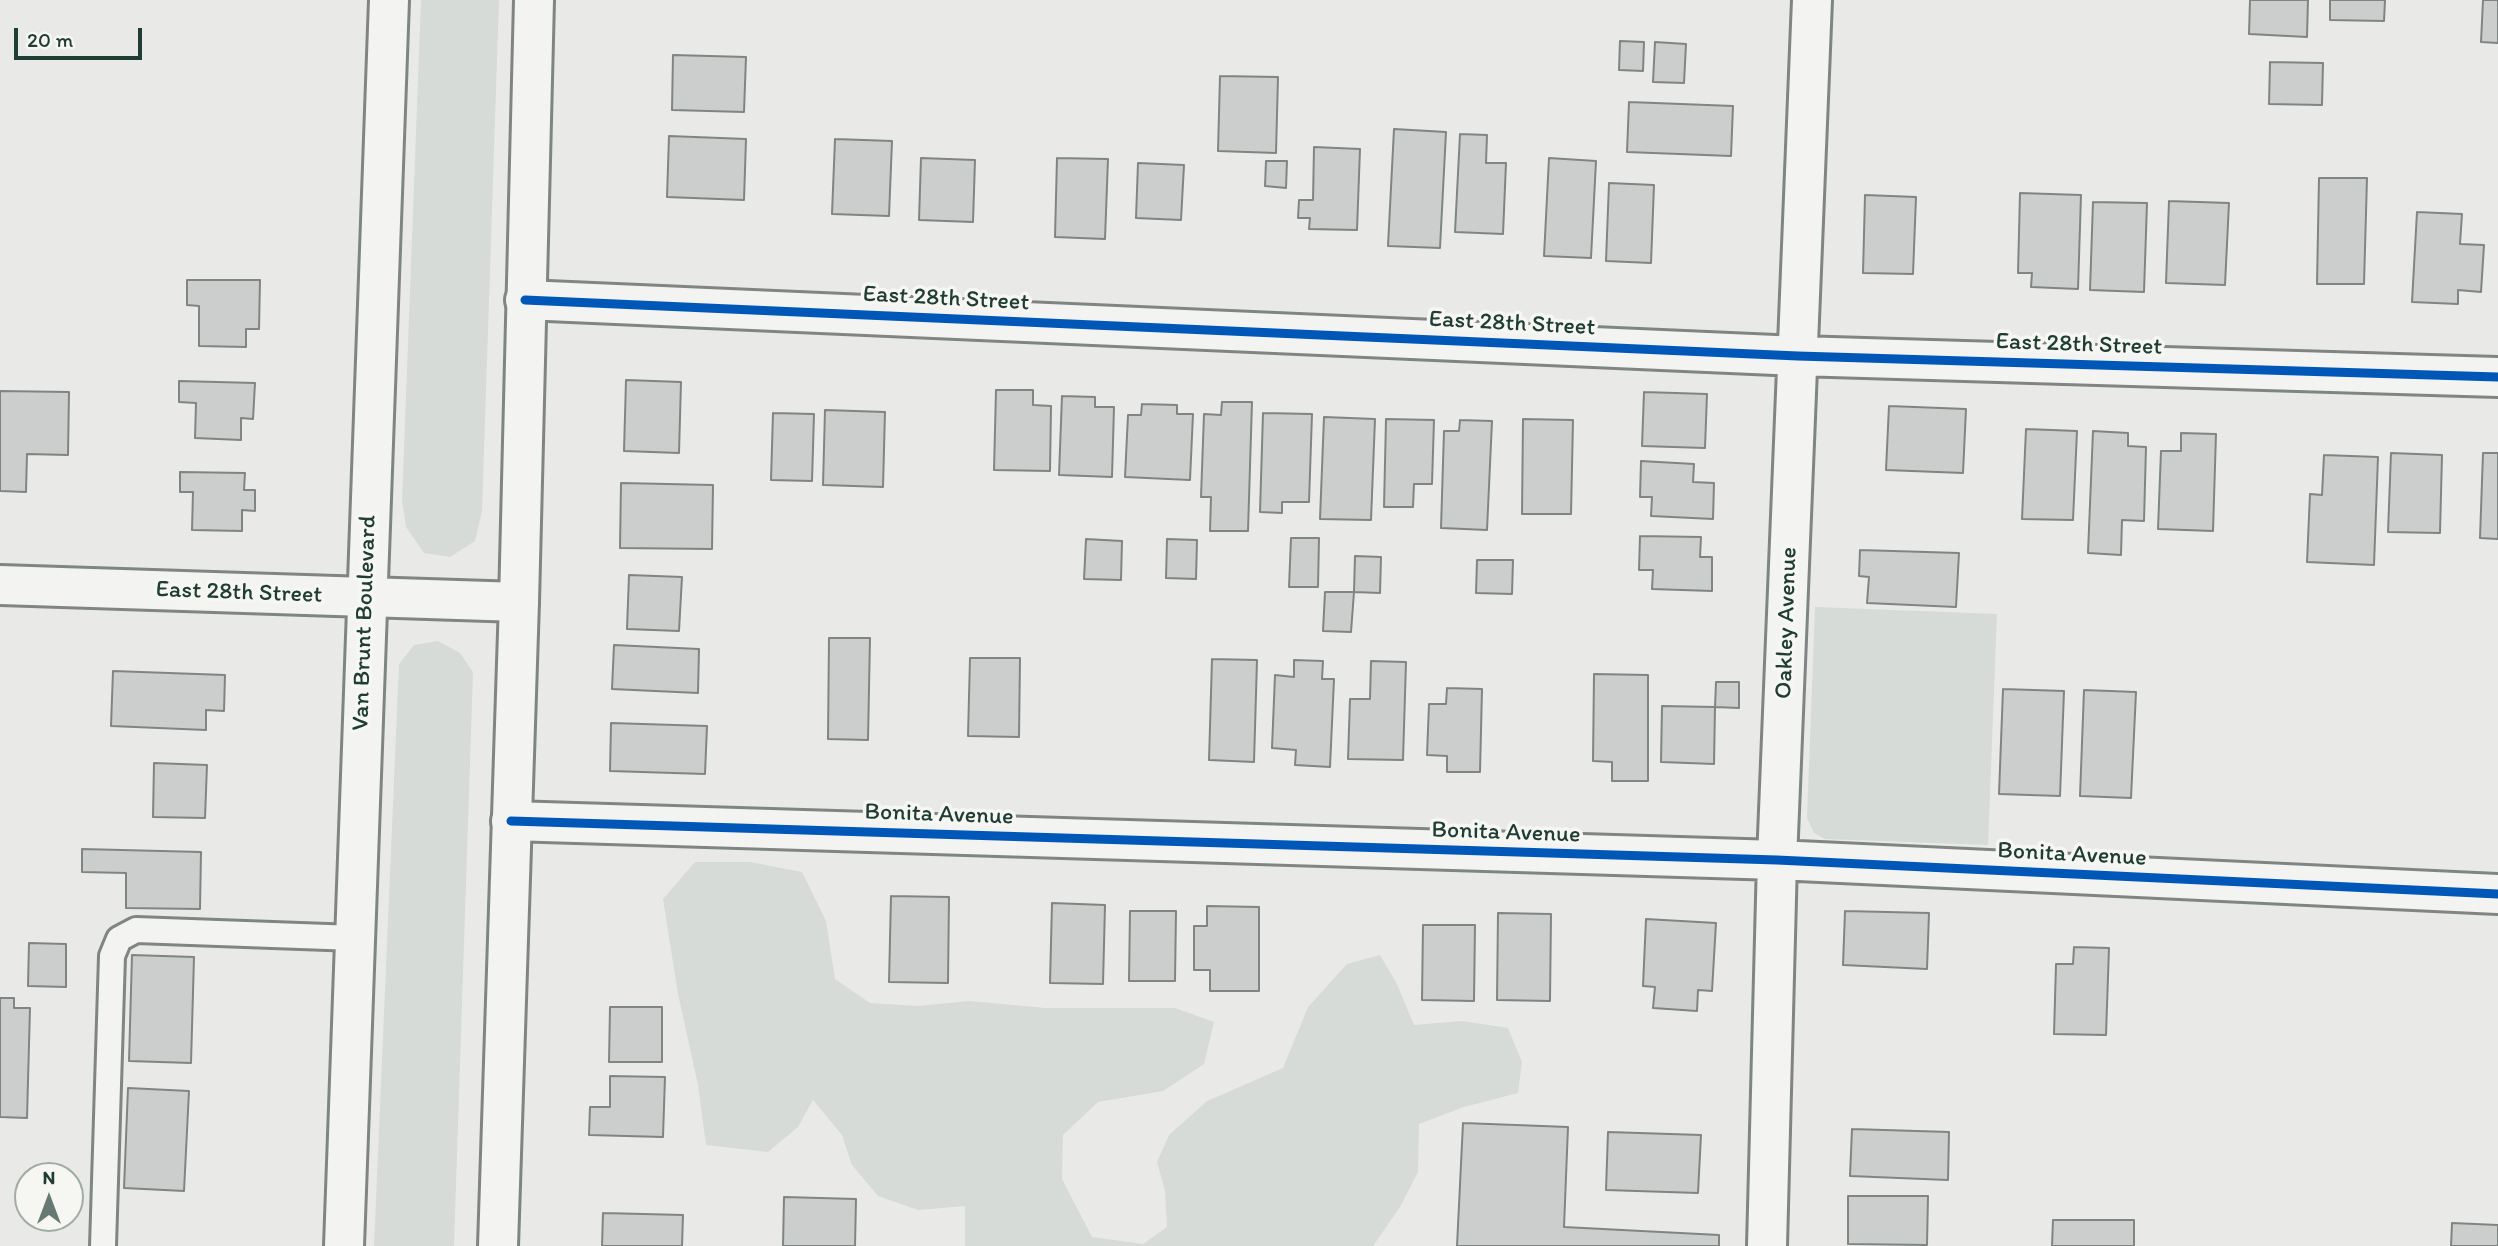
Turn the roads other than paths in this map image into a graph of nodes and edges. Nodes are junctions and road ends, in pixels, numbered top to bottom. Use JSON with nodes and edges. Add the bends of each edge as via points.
{"nodes":[{"id":1,"x":389,"y":0,"type":"edge"},
{"id":2,"x":534,"y":0,"type":"edge"},
{"id":3,"x":1812,"y":0,"type":"edge"},
{"id":4,"x":525,"y":300,"type":"junction"},
{"id":5,"x":1798,"y":356,"type":"junction"},
{"id":6,"x":2498,"y":377,"type":"edge"},
{"id":7,"x":0,"y":585,"type":"edge"},
{"id":8,"x":366,"y":597,"type":"junction"},
{"id":9,"x":519,"y":602,"type":"junction"},
{"id":10,"x":512,"y":821,"type":"junction"},
{"id":11,"x":1777,"y":860,"type":"junction"},
{"id":12,"x":2498,"y":894,"type":"edge"},
{"id":13,"x":355,"y":937,"type":"junction"},
{"id":14,"x":103,"y":1246,"type":"edge"},
{"id":15,"x":344,"y":1246,"type":"edge"},
{"id":16,"x":498,"y":1246,"type":"edge"},
{"id":17,"x":1767,"y":1246,"type":"edge"}],
"edges":[{"from":1,"to":8,"type":"street","name":"Van Brunt Boulevard"},
{"from":2,"to":4,"type":"street"},
{"from":3,"to":5,"type":"street","name":"Oakley Avenue"},
{"from":4,"to":5,"type":"street","name":"East 28th Street"},
{"from":4,"to":9,"type":"street"},
{"from":5,"to":6,"type":"street","name":"East 28th Street"},
{"from":5,"to":11,"type":"street","name":"Oakley Avenue"},
{"from":7,"to":8,"type":"street","name":"East 28th Street"},
{"from":8,"to":9,"type":"street","name":"East 28th Street"},
{"from":8,"to":13,"type":"street","name":"Van Brunt Boulevard"},
{"from":9,"to":10,"type":"street"},
{"from":10,"to":11,"type":"street","name":"Bonita Avenue"},
{"from":10,"to":16,"type":"street"},
{"from":11,"to":12,"type":"street","name":"Bonita Avenue"},
{"from":11,"to":17,"type":"street","name":"Oakley Avenue"},
{"from":13,"to":14,"type":"lane","via":[[136,930],[119,939],[113,956]]},
{"from":13,"to":15,"type":"street","name":"Van Brunt Boulevard"}]}
